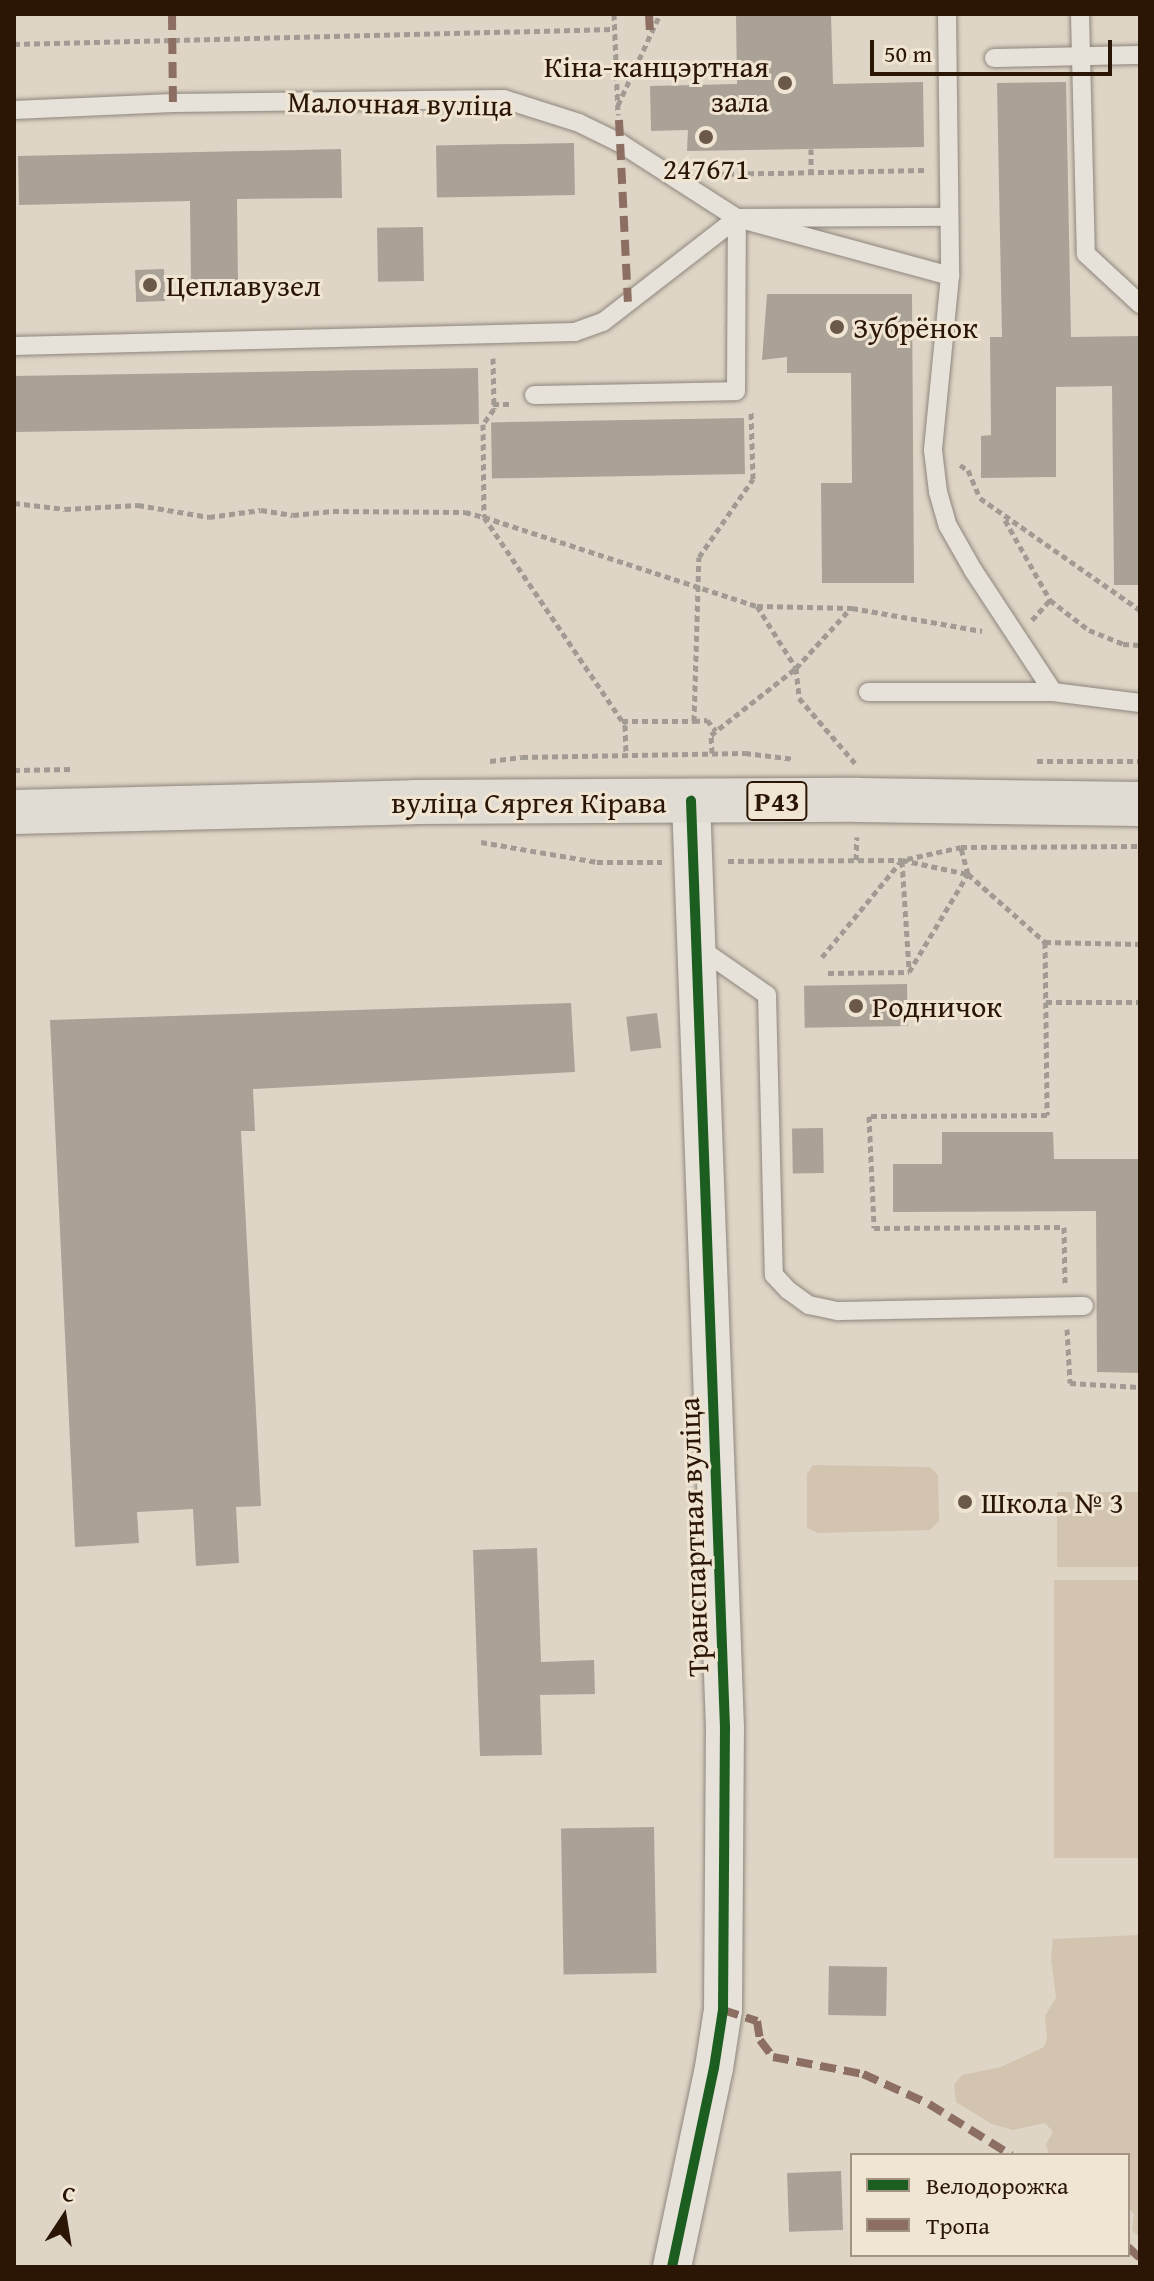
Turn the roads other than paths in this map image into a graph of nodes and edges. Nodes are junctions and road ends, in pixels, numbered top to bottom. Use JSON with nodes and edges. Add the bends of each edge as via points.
{"nodes":[{"id":1,"x":947,"y":14,"type":"edge"},
{"id":2,"x":1080,"y":14,"type":"edge"},
{"id":3,"x":1140,"y":55,"type":"edge"},
{"id":4,"x":1080,"y":57,"type":"junction"},
{"id":5,"x":994,"y":58,"type":"dead end"},
{"id":6,"x":14,"y":110,"type":"edge"},
{"id":7,"x":949,"y":217,"type":"junction"},
{"id":8,"x":737,"y":218,"type":"junction"},
{"id":9,"x":950,"y":276,"type":"junction"},
{"id":10,"x":1140,"y":304,"type":"edge"},
{"id":11,"x":14,"y":346,"type":"edge"},
{"id":12,"x":534,"y":395,"type":"dead end"},
{"id":13,"x":868,"y":692,"type":"dead end"},
{"id":14,"x":1053,"y":692,"type":"junction"},
{"id":15,"x":1140,"y":703,"type":"edge"},
{"id":16,"x":691,"y":801,"type":"junction"},
{"id":17,"x":1140,"y":804,"type":"edge"},
{"id":18,"x":14,"y":812,"type":"edge"},
{"id":19,"x":698,"y":947,"type":"junction"},
{"id":20,"x":1075,"y":1306,"type":"road end"},
{"id":21,"x":672,"y":2267,"type":"edge"}],
"edges":[{"from":1,"to":7,"type":"lane"},
{"from":2,"to":4,"type":"lane"},
{"from":3,"to":4,"type":"lane"},
{"from":4,"to":5,"type":"lane"},
{"from":4,"to":10,"type":"lane","via":[[1086,254]]},
{"from":6,"to":8,"type":"lane","name":"Малочная вуліца","via":[[504,99],[579,123],[620,143]]},
{"from":7,"to":8,"type":"lane"},
{"from":7,"to":9,"type":"lane"},
{"from":8,"to":9,"type":"lane","name":"Малочная вуліца"},
{"from":8,"to":11,"type":"lane","via":[[603,322],[575,332]]},
{"from":8,"to":12,"type":"lane","via":[[736,391]]},
{"from":9,"to":14,"type":"lane","via":[[933,450],[938,492],[948,526]]},
{"from":13,"to":14,"type":"lane"},
{"from":14,"to":15,"type":"lane"},
{"from":16,"to":17,"type":"main road","name":"вуліца Сяргея Кірава","number":"Р43"},
{"from":16,"to":18,"type":"main road","name":"вуліца Сяргея Кірава","number":"Р43"},
{"from":16,"to":19,"type":"street","name":"Транспартная вуліца"},
{"from":19,"to":20,"type":"lane","via":[[767,995],[774,1275],[788,1290],[809,1305],[838,1311]]},
{"from":19,"to":21,"type":"street","name":"Транспартная вуліца","via":[[725,1728],[723,2010]]}]}
